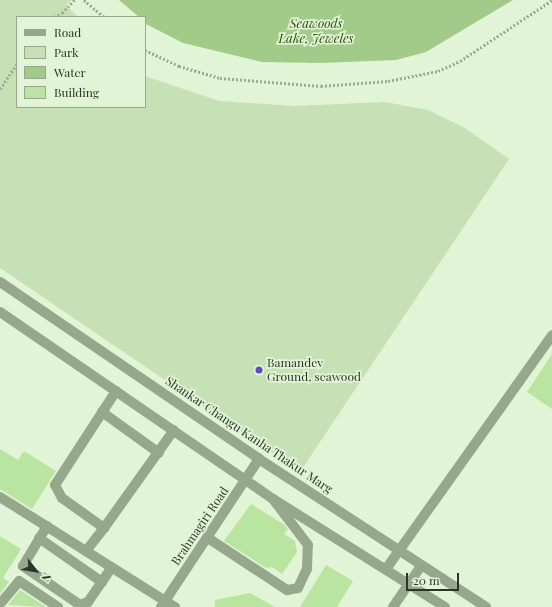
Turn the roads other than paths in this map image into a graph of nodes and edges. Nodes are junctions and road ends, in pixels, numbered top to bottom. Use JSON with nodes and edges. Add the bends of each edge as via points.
{"nodes":[{"id":1,"x":0,"y":282,"type":"edge"},
{"id":2,"x":0,"y":312,"type":"edge"},
{"id":3,"x":552,"y":335,"type":"edge"},
{"id":4,"x":116,"y":391,"type":"junction"},
{"id":5,"x":102,"y":412,"type":"junction"},
{"id":6,"x":174,"y":430,"type":"junction"},
{"id":7,"x":159,"y":453,"type":"junction"},
{"id":8,"x":259,"y":459,"type":"junction"},
{"id":9,"x":246,"y":480,"type":"junction"},
{"id":10,"x":0,"y":497,"type":"edge"},
{"id":11,"x":273,"y":499,"type":"junction"},
{"id":12,"x":47,"y":526,"type":"junction"},
{"id":13,"x":104,"y":528,"type":"junction"},
{"id":14,"x":39,"y":538,"type":"junction"},
{"id":15,"x":208,"y":538,"type":"junction"},
{"id":16,"x":86,"y":551,"type":"junction"},
{"id":17,"x":400,"y":551,"type":"junction"},
{"id":18,"x":421,"y":566,"type":"junction"},
{"id":19,"x":112,"y":567,"type":"junction"},
{"id":20,"x":386,"y":569,"type":"junction"},
{"id":21,"x":102,"y":582,"type":"junction"},
{"id":22,"x":408,"y":584,"type":"junction"},
{"id":23,"x":163,"y":604,"type":"edge"},
{"id":24,"x":0,"y":606,"type":"edge"},
{"id":25,"x":58,"y":607,"type":"edge"},
{"id":26,"x":175,"y":607,"type":"edge"},
{"id":27,"x":393,"y":607,"type":"edge"},
{"id":28,"x":445,"y":607,"type":"edge"},
{"id":29,"x":486,"y":607,"type":"edge"}],
"edges":[{"from":1,"to":8,"type":"street","name":"Shankar Changu Kanha Thakur Marg"},
{"from":2,"to":4,"type":"street"},
{"from":3,"to":17,"type":"street"},
{"from":4,"to":5,"type":"street"},
{"from":4,"to":6,"type":"street"},
{"from":5,"to":7,"type":"street"},
{"from":5,"to":13,"type":"street","via":[[55,485],[62,498]]},
{"from":6,"to":7,"type":"street"},
{"from":6,"to":9,"type":"street"},
{"from":7,"to":13,"type":"street"},
{"from":8,"to":9,"type":"street","name":"Brahmagiri Road"},
{"from":8,"to":17,"type":"street","name":"Shankar Changu Kanha Thakur Marg"},
{"from":9,"to":11,"type":"street"},
{"from":9,"to":15,"type":"street","name":"Brahmagiri Road"},
{"from":10,"to":12,"type":"street"},
{"from":11,"to":15,"type":"street","via":[[308,545],[307,569],[298,588],[287,590]]},
{"from":11,"to":20,"type":"street"},
{"from":12,"to":14,"type":"street"},
{"from":12,"to":16,"type":"street"},
{"from":13,"to":16,"type":"street"},
{"from":14,"to":21,"type":"street"},
{"from":14,"to":21,"type":"street","via":[[23,566],[80,605],[88,602]]},
{"from":15,"to":23,"type":"street","name":"Brahmagiri Road"},
{"from":16,"to":19,"type":"street"},
{"from":17,"to":18,"type":"street","name":"Shankar Changu Kanha Thakur Marg"},
{"from":17,"to":20,"type":"street"},
{"from":18,"to":22,"type":"street"},
{"from":18,"to":29,"type":"street","name":"Shankar Changu Kanha Thakur Marg"},
{"from":19,"to":21,"type":"street"},
{"from":19,"to":23,"type":"street"},
{"from":20,"to":22,"type":"street"},
{"from":22,"to":27,"type":"street"},
{"from":22,"to":28,"type":"street"},
{"from":23,"to":26,"type":"street"},
{"from":24,"to":25,"type":"street","via":[[19,582]]}]}
